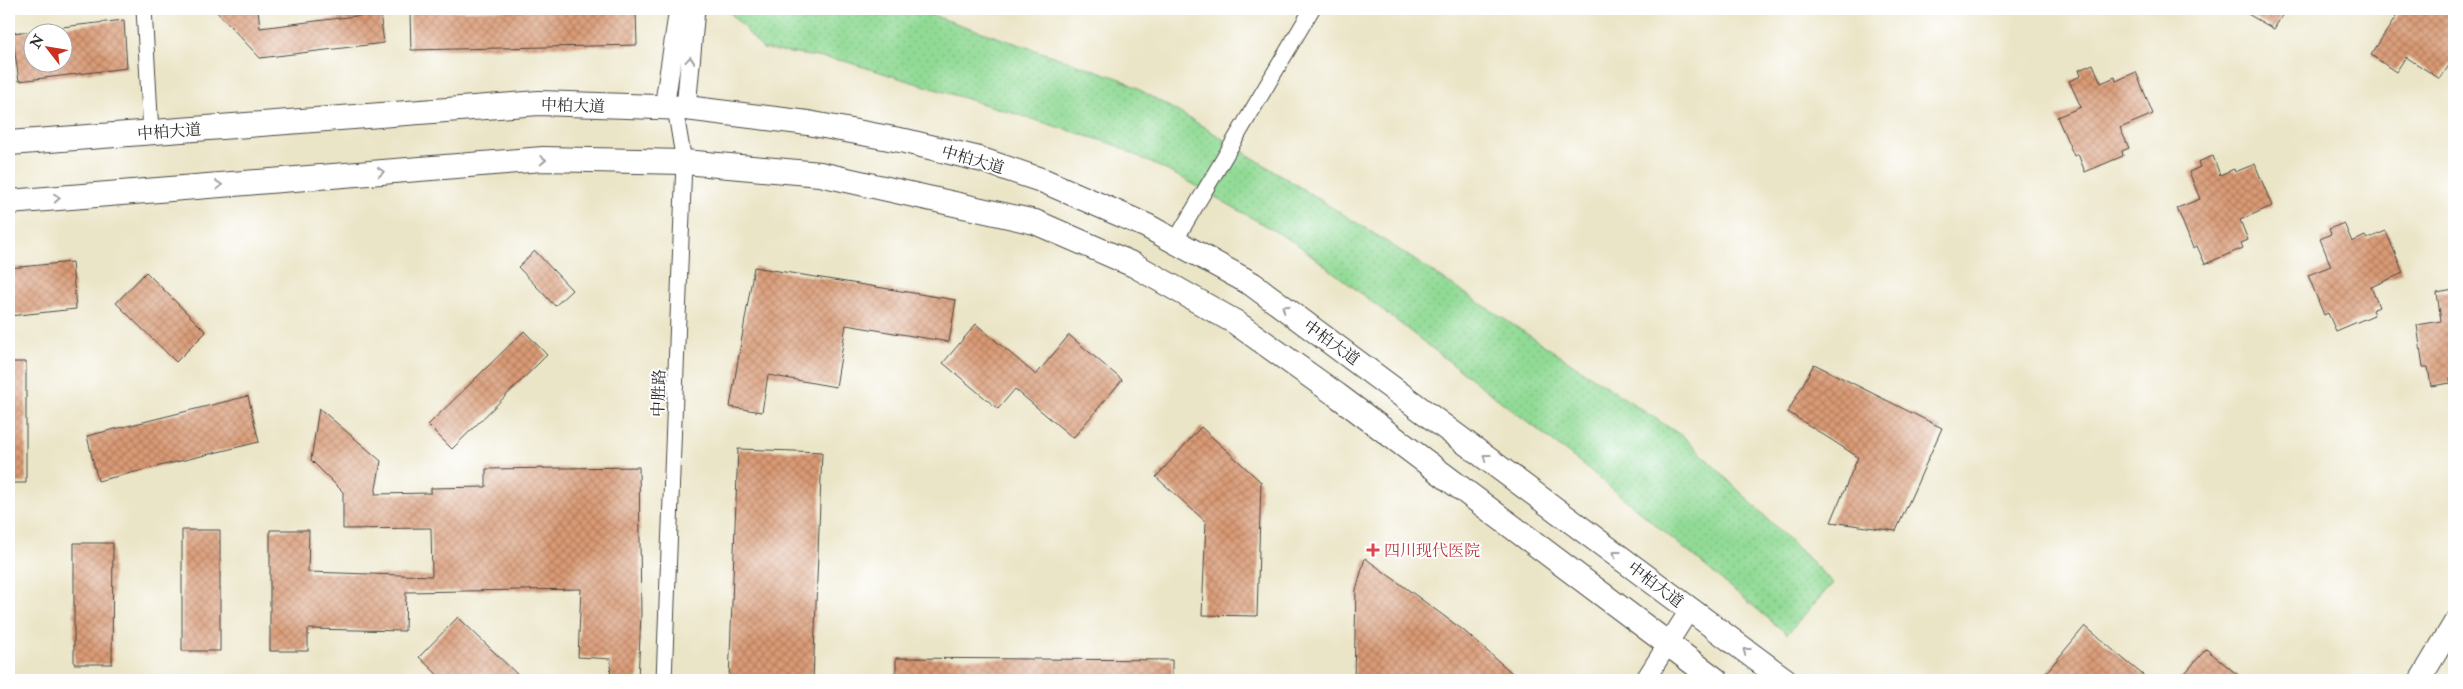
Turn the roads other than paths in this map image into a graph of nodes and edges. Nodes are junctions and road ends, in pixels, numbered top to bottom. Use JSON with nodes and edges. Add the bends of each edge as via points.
{"nodes":[{"id":1,"x":144,"y":9,"type":"edge"},
{"id":2,"x":679,"y":9,"type":"edge"},
{"id":3,"x":695,"y":9,"type":"edge"},
{"id":4,"x":1312,"y":9,"type":"edge"},
{"id":5,"x":675,"y":108,"type":"junction"},
{"id":6,"x":151,"y":132,"type":"junction"},
{"id":7,"x":9,"y":143,"type":"edge"},
{"id":8,"x":684,"y":162,"type":"junction"},
{"id":9,"x":9,"y":202,"type":"edge"},
{"id":10,"x":1176,"y":241,"type":"junction"},
{"id":11,"x":1690,"y":609,"type":"junction"},
{"id":12,"x":2454,"y":623,"type":"edge"},
{"id":13,"x":1667,"y":643,"type":"junction"},
{"id":14,"x":664,"y":680,"type":"edge"},
{"id":15,"x":1645,"y":680,"type":"edge"},
{"id":16,"x":1716,"y":680,"type":"edge"},
{"id":17,"x":1785,"y":680,"type":"edge"},
{"id":18,"x":2420,"y":680,"type":"edge"}],
"edges":[{"from":1,"to":6,"type":"street"},
{"from":2,"to":5,"type":"street"},
{"from":5,"to":3,"type":"street","one_way":true},
{"from":4,"to":10,"type":"street"},
{"from":5,"to":6,"type":"main road","name":"中柏大道","via":[[539,103]]},
{"from":5,"to":8,"type":"street","name":"中胜路"},
{"from":5,"to":10,"type":"main road","name":"中柏大道","via":[[808,123],[979,159],[1044,180]]},
{"from":6,"to":7,"type":"main road","name":"中柏大道"},
{"from":9,"to":8,"type":"main road","one_way":true,"via":[[543,159]]},
{"from":8,"to":13,"type":"main road","via":[[820,174],[977,208],[1035,222],[1134,265],[1235,322]]},
{"from":8,"to":14,"type":"street","name":"中胜路"},
{"from":11,"to":10,"type":"main road","name":"中柏大道","one_way":true,"via":[[1260,290]]},
{"from":11,"to":13,"type":"street"},
{"from":17,"to":11,"type":"main road","name":"中柏大道","one_way":true},
{"from":12,"to":18,"type":"main road"},
{"from":13,"to":15,"type":"street"},
{"from":13,"to":16,"type":"main road"}]}
